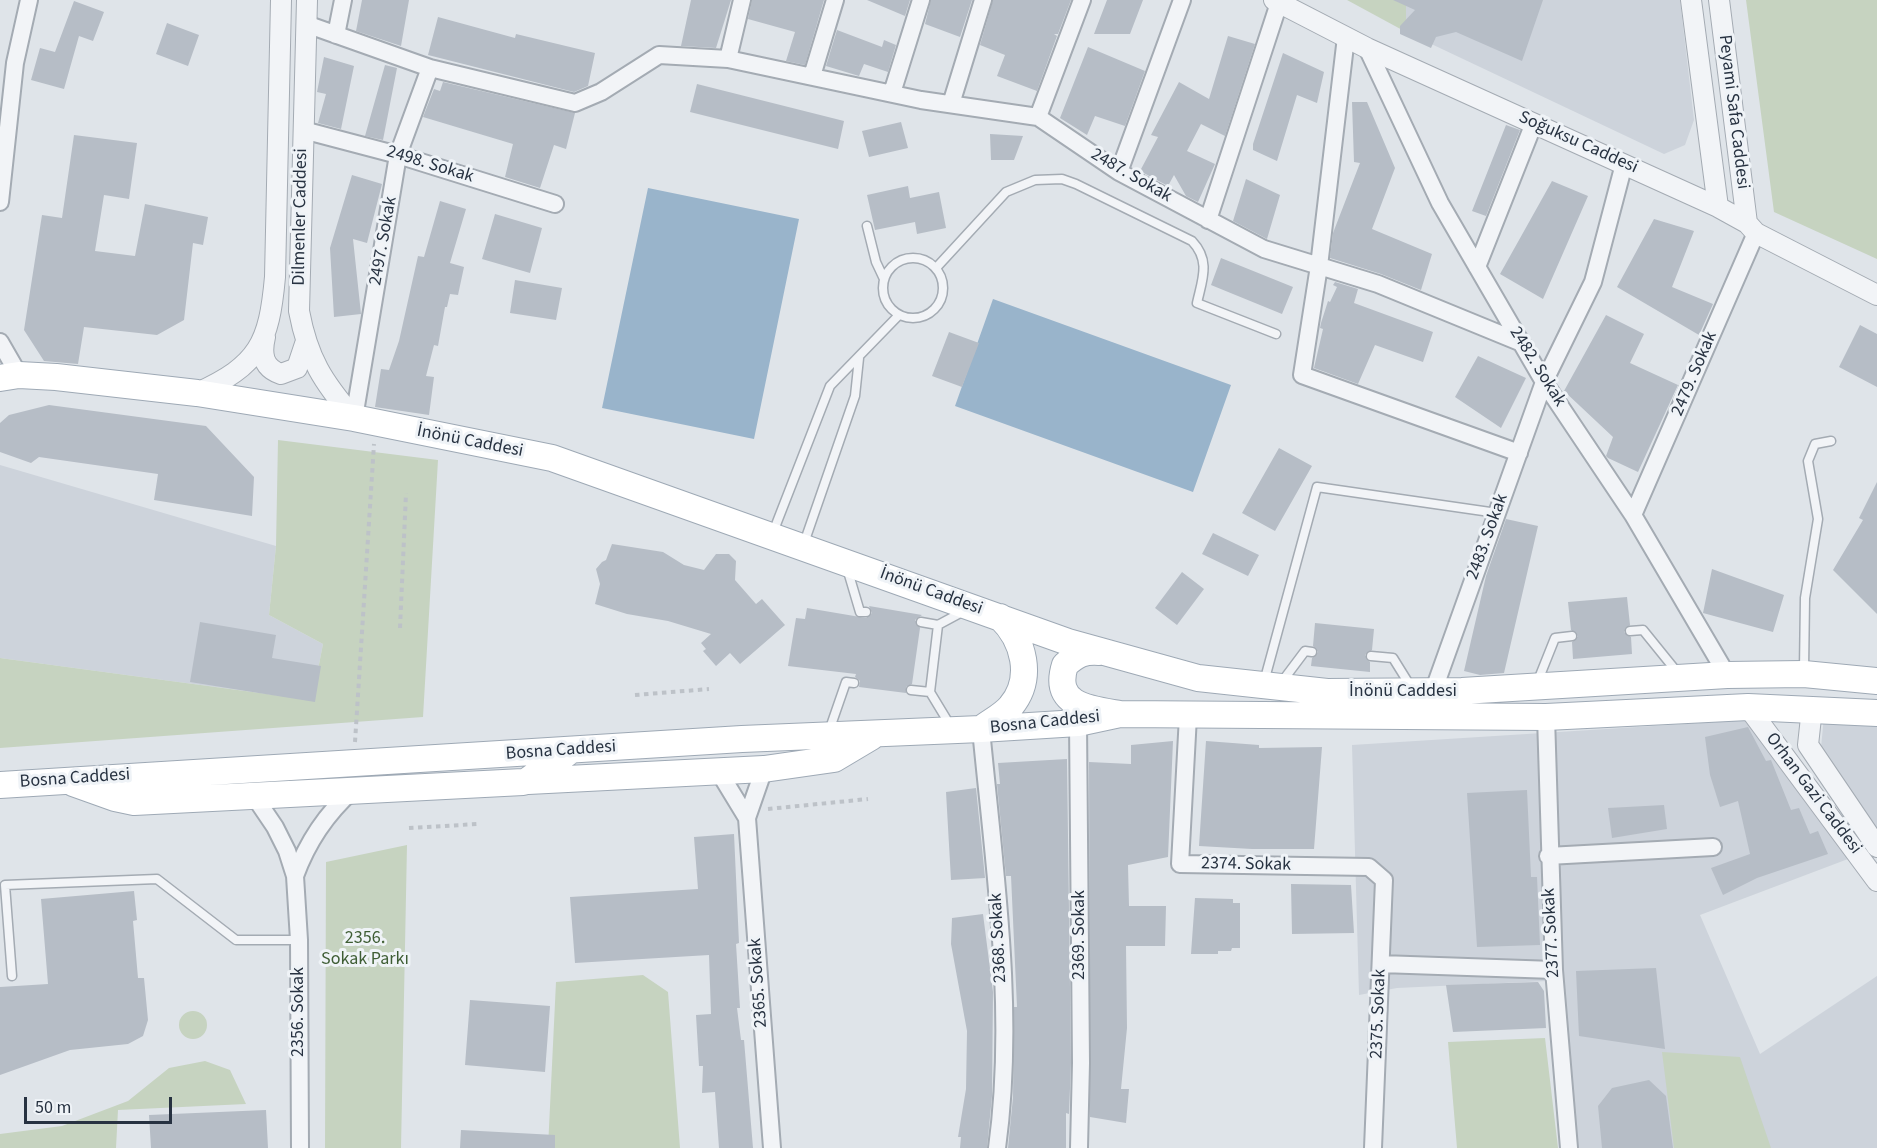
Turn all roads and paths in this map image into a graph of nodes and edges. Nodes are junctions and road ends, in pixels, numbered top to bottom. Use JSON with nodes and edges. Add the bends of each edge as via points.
{"nodes":[{"id":1,"x":29,"y":0,"type":"edge"},
{"id":2,"x":281,"y":0,"type":"edge"},
{"id":3,"x":307,"y":0,"type":"edge"},
{"id":4,"x":343,"y":0,"type":"edge"},
{"id":5,"x":742,"y":0,"type":"edge"},
{"id":6,"x":836,"y":0,"type":"edge"},
{"id":7,"x":921,"y":0,"type":"edge"},
{"id":8,"x":983,"y":0,"type":"edge"},
{"id":9,"x":1082,"y":0,"type":"edge"},
{"id":10,"x":1182,"y":0,"type":"edge"},
{"id":11,"x":1691,"y":0,"type":"edge"},
{"id":12,"x":1719,"y":0,"type":"edge"},
{"id":13,"x":1277,"y":1,"type":"edge"},
{"id":14,"x":306,"y":24,"type":"junction"},
{"id":15,"x":336,"y":35,"type":"junction"},
{"id":16,"x":1346,"y":37,"type":"junction"},
{"id":17,"x":1367,"y":48,"type":"junction"},
{"id":18,"x":728,"y":59,"type":"junction"},
{"id":19,"x":430,"y":68,"type":"junction"},
{"id":20,"x":812,"y":76,"type":"junction"},
{"id":21,"x":892,"y":93,"type":"junction"},
{"id":22,"x":951,"y":104,"type":"junction"},
{"id":23,"x":1038,"y":117,"type":"junction"},
{"id":24,"x":1534,"y":123,"type":"junction"},
{"id":25,"x":303,"y":130,"type":"junction"},
{"id":26,"x":398,"y":155,"type":"junction"},
{"id":27,"x":1624,"y":164,"type":"junction"},
{"id":28,"x":1119,"y":172,"type":"junction"},
{"id":29,"x":0,"y":202,"type":"edge"},
{"id":30,"x":555,"y":204,"type":"dead end"},
{"id":31,"x":1718,"y":207,"type":"junction"},
{"id":32,"x":1208,"y":220,"type":"junction"},
{"id":33,"x":867,"y":226,"type":"dead end"},
{"id":34,"x":1751,"y":228,"type":"junction"},
{"id":35,"x":1319,"y":266,"type":"junction"},
{"id":36,"x":1477,"y":267,"type":"junction"},
{"id":37,"x":936,"y":268,"type":"junction"},
{"id":38,"x":884,"y":279,"type":"junction"},
{"id":39,"x":1877,"y":296,"type":"edge"},
{"id":40,"x":898,"y":315,"type":"junction"},
{"id":41,"x":267,"y":332,"type":"junction"},
{"id":42,"x":1276,"y":334,"type":"dead end"},
{"id":43,"x":0,"y":342,"type":"edge"},
{"id":44,"x":1522,"y":343,"type":"junction"},
{"id":45,"x":305,"y":344,"type":"junction"},
{"id":46,"x":859,"y":357,"type":"junction"},
{"id":47,"x":10,"y":377,"type":"edge"},
{"id":48,"x":1544,"y":382,"type":"junction"},
{"id":49,"x":197,"y":393,"type":"junction"},
{"id":50,"x":365,"y":420,"type":"junction"},
{"id":51,"x":1831,"y":441,"type":"dead end"},
{"id":52,"x":1519,"y":453,"type":"junction"},
{"id":53,"x":406,"y":493,"type":"dead end"},
{"id":54,"x":1497,"y":513,"type":"junction"},
{"id":55,"x":1634,"y":515,"type":"junction"},
{"id":56,"x":772,"y":536,"type":"junction"},
{"id":57,"x":802,"y":547,"type":"junction"},
{"id":58,"x":845,"y":561,"type":"junction"},
{"id":59,"x":972,"y":607,"type":"junction"},
{"id":60,"x":866,"y":612,"type":"dead end"},
{"id":61,"x":999,"y":616,"type":"junction"},
{"id":62,"x":921,"y":622,"type":"dead end"},
{"id":63,"x":939,"y":625,"type":"junction"},
{"id":64,"x":400,"y":628,"type":"dead end"},
{"id":65,"x":1630,"y":631,"type":"dead end"},
{"id":66,"x":1572,"y":636,"type":"dead end"},
{"id":67,"x":1312,"y":652,"type":"dead end"},
{"id":68,"x":1109,"y":653,"type":"junction"},
{"id":69,"x":1371,"y":656,"type":"dead end"},
{"id":70,"x":1804,"y":674,"type":"junction"},
{"id":71,"x":1727,"y":675,"type":"junction"},
{"id":72,"x":1681,"y":677,"type":"junction"},
{"id":73,"x":1877,"y":681,"type":"edge"},
{"id":74,"x":854,"y":683,"type":"dead end"},
{"id":75,"x":1271,"y":686,"type":"junction"},
{"id":76,"x":1536,"y":687,"type":"junction"},
{"id":77,"x":710,"y":689,"type":"dead end"},
{"id":78,"x":911,"y":690,"type":"dead end"},
{"id":79,"x":930,"y":692,"type":"junction"},
{"id":80,"x":1423,"y":692,"type":"junction"},
{"id":81,"x":634,"y":695,"type":"dead end"},
{"id":82,"x":1748,"y":707,"type":"junction"},
{"id":83,"x":1812,"y":708,"type":"junction"},
{"id":84,"x":1877,"y":713,"type":"edge"},
{"id":85,"x":1120,"y":714,"type":"junction"},
{"id":86,"x":1188,"y":716,"type":"junction"},
{"id":87,"x":1546,"y":717,"type":"junction"},
{"id":88,"x":1078,"y":723,"type":"junction"},
{"id":89,"x":981,"y":729,"type":"junction"},
{"id":90,"x":953,"y":731,"type":"junction"},
{"id":91,"x":875,"y":735,"type":"junction"},
{"id":92,"x":814,"y":736,"type":"junction"},
{"id":93,"x":570,"y":751,"type":"junction"},
{"id":94,"x":414,"y":760,"type":"junction"},
{"id":95,"x":354,"y":763,"type":"junction"},
{"id":96,"x":764,"y":769,"type":"junction"},
{"id":97,"x":719,"y":772,"type":"junction"},
{"id":98,"x":64,"y":780,"type":"junction"},
{"id":99,"x":527,"y":782,"type":"junction"},
{"id":100,"x":0,"y":784,"type":"edge"},
{"id":101,"x":363,"y":790,"type":"junction"},
{"id":102,"x":254,"y":796,"type":"junction"},
{"id":103,"x":868,"y":799,"type":"dead end"},
{"id":104,"x":768,"y":809,"type":"dead end"},
{"id":105,"x":747,"y":818,"type":"junction"},
{"id":106,"x":478,"y":824,"type":"dead end"},
{"id":107,"x":409,"y":828,"type":"dead end"},
{"id":108,"x":1877,"y":847,"type":"edge"},
{"id":109,"x":1713,"y":848,"type":"dead end"},
{"id":110,"x":1548,"y":855,"type":"junction"},
{"id":111,"x":295,"y":876,"type":"junction"},
{"id":112,"x":1384,"y":880,"type":"joint"},
{"id":113,"x":1877,"y":881,"type":"edge"},
{"id":114,"x":299,"y":940,"type":"junction"},
{"id":115,"x":1381,"y":964,"type":"junction"},
{"id":116,"x":1554,"y":970,"type":"junction"},
{"id":117,"x":12,"y":975,"type":"dead end"},
{"id":118,"x":300,"y":1148,"type":"edge"},
{"id":119,"x":772,"y":1148,"type":"edge"},
{"id":120,"x":997,"y":1148,"type":"edge"},
{"id":121,"x":1078,"y":1148,"type":"edge"},
{"id":122,"x":1373,"y":1148,"type":"edge"},
{"id":123,"x":1569,"y":1148,"type":"edge"}],
"edges":[{"from":1,"to":29,"type":"street","via":[[15,63]]},
{"from":2,"to":41,"type":"street","name":"Dilmenler Caddesi","via":[[275,277]]},
{"from":3,"to":14,"type":"street","name":"Dilmenler Caddesi"},
{"from":4,"to":15,"type":"street"},
{"from":5,"to":18,"type":"street"},
{"from":6,"to":20,"type":"street"},
{"from":7,"to":21,"type":"street"},
{"from":8,"to":22,"type":"street"},
{"from":9,"to":23,"type":"street"},
{"from":10,"to":28,"type":"street"},
{"from":11,"to":31,"type":"street","name":"Peyami Safa Caddesi"},
{"from":12,"to":34,"type":"street","name":"Peyami Safa Caddesi"},
{"from":13,"to":16,"type":"street","name":"Soğuksu Caddesi"},
{"from":13,"to":32,"type":"street"},
{"from":14,"to":15,"type":"street","name":"2487. Sokak"},
{"from":14,"to":25,"type":"street","name":"Dilmenler Caddesi"},
{"from":15,"to":19,"type":"street","name":"2487. Sokak"},
{"from":16,"to":17,"type":"street","name":"Soğuksu Caddesi"},
{"from":16,"to":35,"type":"street"},
{"from":17,"to":24,"type":"street","name":"Soğuksu Caddesi"},
{"from":17,"to":36,"type":"street","name":"2482. Sokak","via":[[1440,203]]},
{"from":18,"to":19,"type":"street","name":"2487. Sokak","via":[[659,55],[602,92],[575,103]]},
{"from":18,"to":20,"type":"street","name":"2487. Sokak"},
{"from":19,"to":26,"type":"street","name":"2497. Sokak"},
{"from":20,"to":21,"type":"street","name":"2487. Sokak"},
{"from":21,"to":22,"type":"street","name":"2487. Sokak"},
{"from":22,"to":23,"type":"street","name":"2487. Sokak"},
{"from":23,"to":28,"type":"street","name":"2487. Sokak"},
{"from":24,"to":27,"type":"street","name":"Soğuksu Caddesi"},
{"from":24,"to":36,"type":"street"},
{"from":25,"to":26,"type":"street","name":"2498. Sokak"},
{"from":25,"to":45,"type":"street","name":"Dilmenler Caddesi","via":[[299,311]]},
{"from":26,"to":30,"type":"street","name":"2498. Sokak"},
{"from":26,"to":50,"type":"street","name":"2497. Sokak"},
{"from":27,"to":31,"type":"street","name":"Soğuksu Caddesi"},
{"from":27,"to":48,"type":"street","name":"2483. Sokak","via":[[1593,282]]},
{"from":28,"to":32,"type":"street","name":"2487. Sokak"},
{"from":31,"to":34,"type":"street","name":"Soğuksu Caddesi"},
{"from":32,"to":35,"type":"street","name":"2487. Sokak","via":[[1264,249]]},
{"from":33,"to":38,"type":"lane"},
{"from":34,"to":39,"type":"street","name":"Soğuksu Caddesi"},
{"from":34,"to":55,"type":"street","name":"2479. Sokak"},
{"from":35,"to":44,"type":"street","name":"2487. Sokak","via":[[1378,284]]},
{"from":35,"to":52,"type":"street","via":[[1302,375]]},
{"from":36,"to":44,"type":"street","name":"2482. Sokak"},
{"from":37,"to":38,"type":"lane","via":[[917,258],[907,258],[889,269]]},
{"from":37,"to":40,"type":"lane","via":[[943,288],[937,307],[919,318]]},
{"from":37,"to":42,"type":"lane","via":[[1006,192],[1035,180],[1062,179],[1192,242],[1206,267],[1197,303]]},
{"from":38,"to":40,"type":"lane","via":[[885,300]]},
{"from":40,"to":46,"type":"lane"},
{"from":41,"to":45,"type":"street","via":[[263,357],[274,371],[289,373],[297,368]]},
{"from":41,"to":49,"type":"street","name":"Dilmenler Caddesi","via":[[240,369],[225,381]]},
{"from":43,"to":47,"type":"street"},
{"from":44,"to":48,"type":"street","name":"2482. Sokak"},
{"from":45,"to":50,"type":"street","name":"Dilmenler Caddesi","via":[[327,386]]},
{"from":46,"to":56,"type":"lane","via":[[830,386]]},
{"from":46,"to":57,"type":"lane","via":[[855,396]]},
{"from":47,"to":49,"type":"main road","name":"İnönü Caddesi"},
{"from":48,"to":52,"type":"street","name":"2483. Sokak"},
{"from":48,"to":55,"type":"street","name":"2482. Sokak"},
{"from":49,"to":50,"type":"main road","name":"İnönü Caddesi"},
{"from":50,"to":56,"type":"main road","name":"İnönü Caddesi","via":[[552,458]]},
{"from":50,"to":95,"type":"path"},
{"from":51,"to":70,"type":"lane","via":[[1815,444],[1808,461],[1818,519],[1805,598]]},
{"from":52,"to":54,"type":"street","name":"2483. Sokak"},
{"from":53,"to":64,"type":"path"},
{"from":54,"to":75,"type":"lane","via":[[1317,487]]},
{"from":54,"to":80,"type":"street","name":"2483. Sokak"},
{"from":55,"to":71,"type":"street","name":"2482. Sokak"},
{"from":56,"to":57,"type":"main road","name":"İnönü Caddesi"},
{"from":57,"to":58,"type":"main road","name":"İnönü Caddesi"},
{"from":58,"to":59,"type":"main road","name":"İnönü Caddesi"},
{"from":58,"to":60,"type":"lane","via":[[860,612]]},
{"from":59,"to":61,"type":"main road","name":"İnönü Caddesi"},
{"from":59,"to":63,"type":"lane"},
{"from":61,"to":68,"type":"main road","name":"İnönü Caddesi"},
{"from":61,"to":89,"type":"main road","via":[[1022,647],[1023,680],[1011,708]]},
{"from":62,"to":63,"type":"lane"},
{"from":63,"to":79,"type":"lane"},
{"from":65,"to":72,"type":"lane","via":[[1643,630]]},
{"from":66,"to":76,"type":"lane","via":[[1555,638]]},
{"from":67,"to":75,"type":"lane","via":[[1305,651]]},
{"from":68,"to":75,"type":"main road","name":"İnönü Caddesi","via":[[1198,678]]},
{"from":68,"to":85,"type":"main road","via":[[1085,651],[1074,656],[1065,665],[1062,684],[1081,708]]},
{"from":69,"to":80,"type":"lane","via":[[1393,658]]},
{"from":70,"to":71,"type":"main road","name":"İnönü Caddesi"},
{"from":70,"to":73,"type":"main road","name":"İnönü Caddesi"},
{"from":71,"to":72,"type":"main road","name":"İnönü Caddesi"},
{"from":72,"to":76,"type":"main road","name":"İnönü Caddesi"},
{"from":74,"to":92,"type":"lane","via":[[846,682]]},
{"from":75,"to":80,"type":"main road","name":"İnönü Caddesi","via":[[1327,692]]},
{"from":76,"to":80,"type":"main road","name":"İnönü Caddesi"},
{"from":77,"to":81,"type":"path"},
{"from":78,"to":79,"type":"lane"},
{"from":79,"to":90,"type":"lane"},
{"from":82,"to":83,"type":"main road","name":"İnönü Caddesi"},
{"from":82,"to":87,"type":"main road","name":"İnönü Caddesi"},
{"from":82,"to":113,"type":"street","name":"Orhan Gazi Caddesi"},
{"from":83,"to":84,"type":"main road","name":"İnönü Caddesi"},
{"from":83,"to":108,"type":"street","name":"Orhan Gazi Caddesi","via":[[1808,745]]},
{"from":85,"to":86,"type":"main road","name":"İnönü Caddesi"},
{"from":85,"to":88,"type":"main road","name":"Bosna Caddesi"},
{"from":86,"to":87,"type":"main road","name":"İnönü Caddesi"},
{"from":86,"to":112,"type":"street","name":"2374. Sokak","via":[[1180,864],[1368,867]]},
{"from":87,"to":110,"type":"street","name":"2377. Sokak"},
{"from":88,"to":89,"type":"main road","name":"Bosna Caddesi"},
{"from":88,"to":121,"type":"street","name":"2369. Sokak","via":[[1082,1064]]},
{"from":89,"to":90,"type":"main road","name":"Bosna Caddesi"},
{"from":89,"to":120,"type":"street","name":"2368. Sokak","via":[[1001,930],[1004,1097]]},
{"from":90,"to":91,"type":"main road","name":"Bosna Caddesi"},
{"from":91,"to":92,"type":"main road","name":"Bosna Caddesi"},
{"from":91,"to":96,"type":"main road","via":[[834,759]]},
{"from":92,"to":93,"type":"main road","name":"Bosna Caddesi"},
{"from":92,"to":96,"type":"main road"},
{"from":93,"to":94,"type":"main road","name":"Bosna Caddesi"},
{"from":93,"to":99,"type":"main road"},
{"from":94,"to":95,"type":"main road","name":"Bosna Caddesi"},
{"from":94,"to":101,"type":"main road"},
{"from":95,"to":98,"type":"main road","name":"Bosna Caddesi"},
{"from":96,"to":97,"type":"main road"},
{"from":96,"to":105,"type":"street","name":"2365. Sokak"},
{"from":97,"to":99,"type":"main road"},
{"from":97,"to":105,"type":"street","name":"2365. Sokak"},
{"from":98,"to":100,"type":"main road","name":"Bosna Caddesi"},
{"from":98,"to":102,"type":"main road","via":[[134,802]]},
{"from":99,"to":101,"type":"main road"},
{"from":101,"to":102,"type":"main road"},
{"from":101,"to":111,"type":"street","via":[[320,827]]},
{"from":102,"to":111,"type":"street","via":[[275,827]]},
{"from":103,"to":104,"type":"path"},
{"from":105,"to":119,"type":"street","name":"2365. Sokak"},
{"from":106,"to":107,"type":"path"},
{"from":109,"to":110,"type":"street"},
{"from":110,"to":116,"type":"street","name":"2377. Sokak"},
{"from":111,"to":114,"type":"street","name":"2356. Sokak"},
{"from":112,"to":115,"type":"street","name":"2375. Sokak"},
{"from":114,"to":117,"type":"lane","via":[[236,940],[158,879],[5,885]]},
{"from":114,"to":118,"type":"street","name":"2356. Sokak"},
{"from":115,"to":116,"type":"street"},
{"from":115,"to":122,"type":"street","name":"2375. Sokak"},
{"from":116,"to":123,"type":"street","name":"2377. Sokak"}]}
